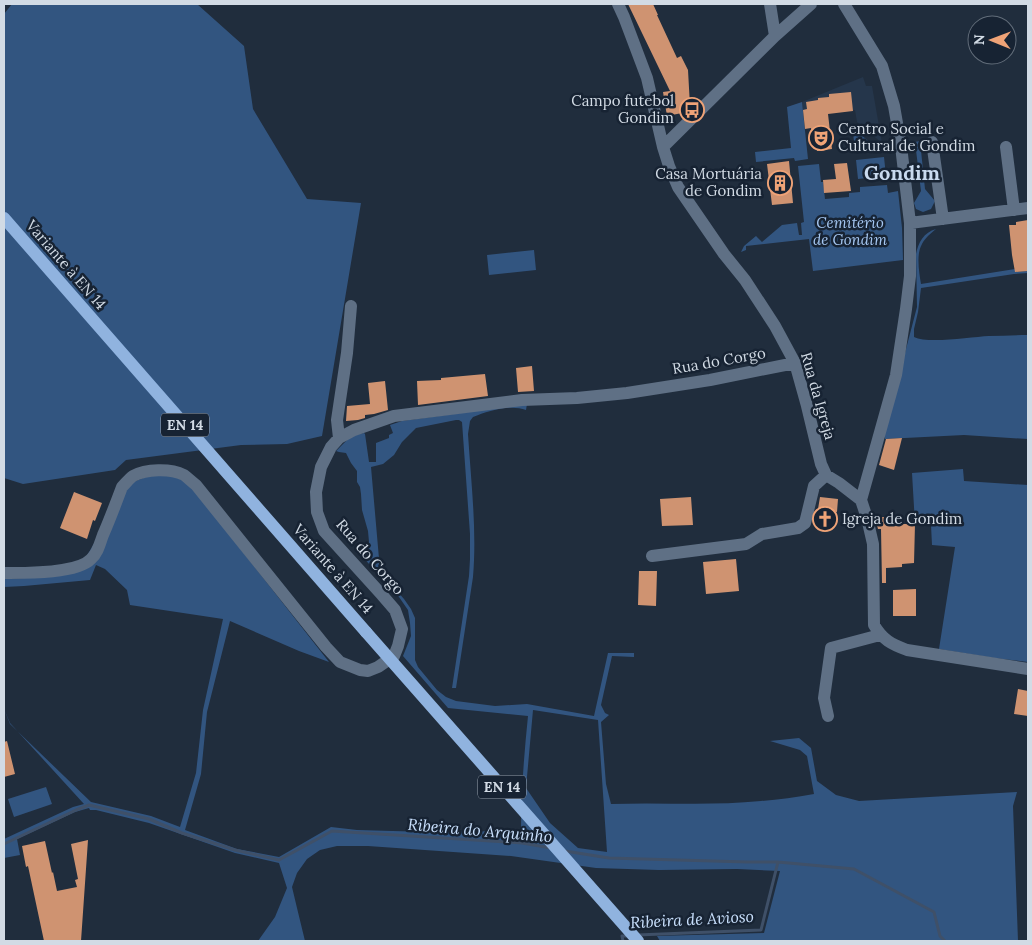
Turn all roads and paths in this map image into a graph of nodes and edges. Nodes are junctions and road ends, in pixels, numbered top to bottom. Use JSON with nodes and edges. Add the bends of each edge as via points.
{"nodes":[{"id":1,"x":618,"y":4,"type":"edge"},
{"id":2,"x":770,"y":4,"type":"edge"},
{"id":3,"x":811,"y":4,"type":"edge"},
{"id":4,"x":844,"y":4,"type":"edge"},
{"id":5,"x":775,"y":36,"type":"junction"},
{"id":6,"x":932,"y":142,"type":"dead end"},
{"id":7,"x":663,"y":147,"type":"junction"},
{"id":8,"x":1006,"y":147,"type":"dead end"},
{"id":9,"x":1028,"y":208,"type":"edge"},
{"id":10,"x":1014,"y":210,"type":"junction"},
{"id":11,"x":4,"y":218,"type":"edge"},
{"id":12,"x":943,"y":219,"type":"junction"},
{"id":13,"x":910,"y":223,"type":"junction"},
{"id":14,"x":351,"y":306,"type":"dead end"},
{"id":15,"x":795,"y":364,"type":"junction"},
{"id":16,"x":339,"y":438,"type":"junction"},
{"id":17,"x":826,"y":475,"type":"junction"},
{"id":18,"x":861,"y":500,"type":"junction"},
{"id":19,"x":652,"y":556,"type":"dead end"},
{"id":20,"x":4,"y":573,"type":"edge"},
{"id":21,"x":880,"y":635,"type":"junction"},
{"id":22,"x":1028,"y":669,"type":"edge"},
{"id":23,"x":828,"y":716,"type":"dead end"},
{"id":24,"x":638,"y":941,"type":"edge"}],
"edges":[{"from":1,"to":7,"type":"street","name":"Rua da Igreja","via":[[647,78]]},
{"from":2,"to":5,"type":"street"},
{"from":3,"to":5,"type":"street"},
{"from":4,"to":13,"type":"street","via":[[882,66],[892,98]]},
{"from":5,"to":7,"type":"street"},
{"from":6,"to":12,"type":"street"},
{"from":7,"to":15,"type":"street","name":"Rua da Igreja","via":[[678,187],[745,280]]},
{"from":8,"to":10,"type":"street"},
{"from":9,"to":10,"type":"street"},
{"from":10,"to":12,"type":"street"},
{"from":11,"to":24,"type":"main road","name":"Variante à EN 14","number":"EN 14","bridge":true},
{"from":12,"to":13,"type":"street"},
{"from":13,"to":18,"type":"street","via":[[910,276],[896,375]]},
{"from":14,"to":16,"type":"street","via":[[337,420]]},
{"from":15,"to":16,"type":"street","name":"Rua do Corgo","via":[[627,393],[522,400],[394,416]]},
{"from":15,"to":17,"type":"street","name":"Rua da Igreja"},
{"from":16,"to":20,"type":"street","name":"Rua do Corgo","via":[[321,467],[316,492],[317,512],[324,531],[395,610],[402,629],[398,646],[394,656],[378,667],[360,670],[340,662],[196,485],[172,471],[147,472],[129,479],[122,488],[98,550],[84,565]]},
{"from":17,"to":18,"type":"street"},
{"from":17,"to":19,"type":"street","via":[[814,486],[805,523],[798,528],[762,534],[746,544]]},
{"from":18,"to":21,"type":"street","via":[[873,544],[874,625]]},
{"from":21,"to":22,"type":"street","via":[[907,650]]},
{"from":21,"to":23,"type":"street","via":[[831,648],[824,698]]}]}
